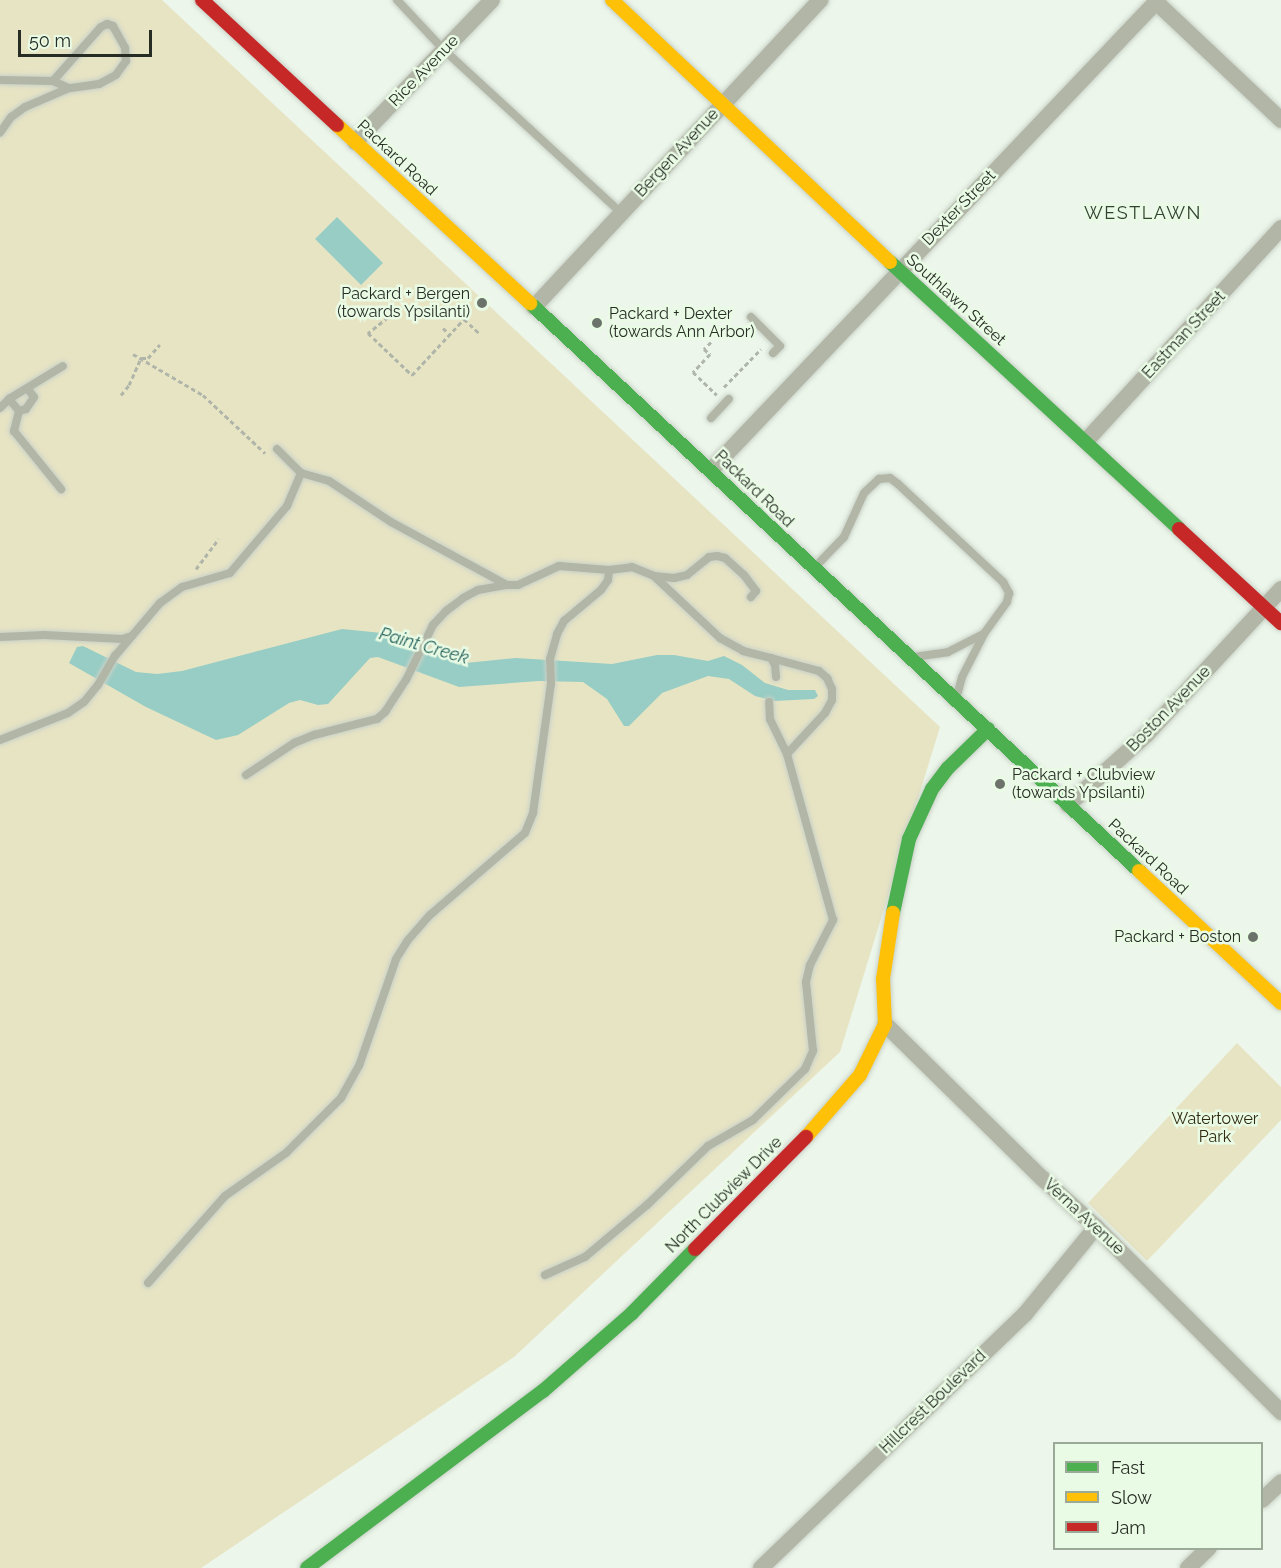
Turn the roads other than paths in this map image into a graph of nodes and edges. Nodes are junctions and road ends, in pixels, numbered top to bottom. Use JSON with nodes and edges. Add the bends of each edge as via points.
{"nodes":[{"id":1,"x":202,"y":0,"type":"edge"},
{"id":2,"x":397,"y":0,"type":"edge"},
{"id":3,"x":492,"y":0,"type":"edge"},
{"id":4,"x":612,"y":0,"type":"edge"},
{"id":5,"x":820,"y":0,"type":"edge"},
{"id":6,"x":1157,"y":1,"type":"edge"},
{"id":7,"x":444,"y":50,"type":"junction"},
{"id":8,"x":0,"y":80,"type":"edge"},
{"id":9,"x":53,"y":81,"type":"junction"},
{"id":10,"x":69,"y":88,"type":"junction"},
{"id":11,"x":722,"y":104,"type":"junction"},
{"id":12,"x":1281,"y":120,"type":"edge"},
{"id":13,"x":0,"y":133,"type":"edge"},
{"id":14,"x":355,"y":142,"type":"junction"},
{"id":15,"x":621,"y":213,"type":"junction"},
{"id":16,"x":1281,"y":228,"type":"edge"},
{"id":17,"x":898,"y":270,"type":"junction"},
{"id":18,"x":534,"y":307,"type":"junction"},
{"id":19,"x":751,"y":317,"type":"dead end"},
{"id":20,"x":773,"y":353,"type":"dead end"},
{"id":21,"x":63,"y":366,"type":"dead end"},
{"id":22,"x":27,"y":388,"type":"junction"},
{"id":23,"x":9,"y":399,"type":"junction"},
{"id":24,"x":729,"y":399,"type":"dead end"},
{"id":25,"x":0,"y":408,"type":"edge"},
{"id":26,"x":19,"y":411,"type":"junction"},
{"id":27,"x":711,"y":418,"type":"dead end"},
{"id":28,"x":1086,"y":441,"type":"junction"},
{"id":29,"x":277,"y":449,"type":"dead end"},
{"id":30,"x":711,"y":470,"type":"junction"},
{"id":31,"x":301,"y":473,"type":"junction"},
{"id":32,"x":61,"y":489,"type":"dead end"},
{"id":33,"x":813,"y":568,"type":"junction"},
{"id":34,"x":609,"y":570,"type":"junction"},
{"id":35,"x":654,"y":576,"type":"junction"},
{"id":36,"x":507,"y":585,"type":"junction"},
{"id":37,"x":1281,"y":589,"type":"edge"},
{"id":38,"x":751,"y":597,"type":"dead end"},
{"id":39,"x":1264,"y":607,"type":"junction"},
{"id":40,"x":1281,"y":622,"type":"edge"},
{"id":41,"x":984,"y":634,"type":"junction"},
{"id":42,"x":132,"y":636,"type":"junction"},
{"id":43,"x":0,"y":637,"type":"edge"},
{"id":44,"x":909,"y":657,"type":"junction"},
{"id":45,"x":771,"y":658,"type":"junction"},
{"id":46,"x":776,"y":677,"type":"dead end"},
{"id":47,"x":955,"y":699,"type":"junction"},
{"id":48,"x":769,"y":702,"type":"dead end"},
{"id":49,"x":988,"y":729,"type":"junction"},
{"id":50,"x":0,"y":740,"type":"edge"},
{"id":51,"x":787,"y":754,"type":"junction"},
{"id":52,"x":246,"y":776,"type":"dead end"},
{"id":53,"x":1068,"y":805,"type":"junction"},
{"id":54,"x":1281,"y":1003,"type":"edge"},
{"id":55,"x":885,"y":1024,"type":"junction"},
{"id":56,"x":1096,"y":1227,"type":"junction"},
{"id":57,"x":545,"y":1275,"type":"dead end"},
{"id":58,"x":148,"y":1283,"type":"dead end"},
{"id":59,"x":1281,"y":1412,"type":"edge"},
{"id":60,"x":1281,"y":1482,"type":"edge"},
{"id":61,"x":1263,"y":1499,"type":"edge"},
{"id":62,"x":1207,"y":1550,"type":"edge"},
{"id":63,"x":307,"y":1568,"type":"edge"},
{"id":64,"x":761,"y":1568,"type":"edge"},
{"id":65,"x":1188,"y":1568,"type":"edge"}],
"edges":[{"from":1,"to":14,"type":"street","name":"Packard Road"},
{"from":2,"to":7,"type":"lane"},
{"from":3,"to":7,"type":"street","name":"Rice Avenue"},
{"from":4,"to":11,"type":"street","name":"Southlawn Street"},
{"from":5,"to":11,"type":"street","name":"Bergen Avenue"},
{"from":6,"to":12,"type":"street"},
{"from":6,"to":17,"type":"street","name":"Dexter Street"},
{"from":7,"to":14,"type":"street","name":"Rice Avenue"},
{"from":7,"to":15,"type":"lane"},
{"from":8,"to":9,"type":"lane"},
{"from":9,"to":10,"type":"lane"},
{"from":9,"to":10,"type":"lane","via":[[101,27],[113,26],[125,48],[126,61],[116,75],[99,84]]},
{"from":10,"to":13,"type":"lane","via":[[25,107],[11,117]]},
{"from":11,"to":15,"type":"street","name":"Bergen Avenue"},
{"from":11,"to":17,"type":"street","name":"Southlawn Street"},
{"from":14,"to":18,"type":"street","name":"Packard Road"},
{"from":15,"to":18,"type":"street","name":"Bergen Avenue"},
{"from":16,"to":28,"type":"street","name":"Eastman Street"},
{"from":17,"to":28,"type":"street","name":"Southlawn Street"},
{"from":17,"to":30,"type":"street","name":"Dexter Street"},
{"from":18,"to":30,"type":"street","name":"Packard Road"},
{"from":19,"to":20,"type":"lane","via":[[780,346]]},
{"from":21,"to":22,"type":"lane"},
{"from":22,"to":23,"type":"lane"},
{"from":22,"to":26,"type":"lane","via":[[34,397],[26,409]]},
{"from":23,"to":25,"type":"lane"},
{"from":23,"to":26,"type":"lane"},
{"from":24,"to":27,"type":"lane"},
{"from":26,"to":32,"type":"lane","via":[[14,431]]},
{"from":28,"to":39,"type":"street","name":"Southlawn Street"},
{"from":29,"to":31,"type":"lane"},
{"from":30,"to":33,"type":"street","name":"Packard Road"},
{"from":31,"to":36,"type":"lane","via":[[329,481],[391,522]]},
{"from":31,"to":42,"type":"lane","via":[[287,506],[230,573],[183,587],[160,603]]},
{"from":33,"to":41,"type":"lane","via":[[843,537],[864,493],[879,479],[890,478],[1004,582],[1009,593],[1007,602]]},
{"from":33,"to":44,"type":"street","name":"Packard Road"},
{"from":34,"to":35,"type":"lane","via":[[632,567]]},
{"from":34,"to":36,"type":"lane","via":[[559,566],[518,585]]},
{"from":34,"to":58,"type":"lane","via":[[602,590],[564,621],[550,659],[551,684],[533,813],[525,833],[429,915],[408,940],[396,959],[359,1066],[341,1098],[286,1153],[225,1196]]},
{"from":35,"to":38,"type":"lane","via":[[687,575],[709,557],[717,556],[744,575],[756,591]]},
{"from":35,"to":45,"type":"lane","via":[[720,638],[743,651]]},
{"from":36,"to":52,"type":"lane","via":[[478,590],[463,598],[433,625],[385,712],[377,719],[337,727],[294,743]]},
{"from":37,"to":39,"type":"street","name":"Boston Avenue"},
{"from":39,"to":40,"type":"street","name":"Southlawn Street"},
{"from":39,"to":53,"type":"street","name":"Boston Avenue","via":[[1146,735]]},
{"from":41,"to":44,"type":"lane","via":[[948,652]]},
{"from":41,"to":47,"type":"lane"},
{"from":42,"to":43,"type":"lane"},
{"from":42,"to":50,"type":"lane","via":[[84,702],[68,713]]},
{"from":44,"to":47,"type":"street","name":"Packard Road"},
{"from":45,"to":46,"type":"lane"},
{"from":45,"to":51,"type":"lane","via":[[819,671],[832,689],[832,700],[825,712]]},
{"from":47,"to":49,"type":"street","name":"Packard Road"},
{"from":48,"to":51,"type":"lane","via":[[770,719]]},
{"from":49,"to":53,"type":"street","name":"Packard Road"},
{"from":49,"to":55,"type":"street","name":"North Clubview Drive","via":[[932,789],[909,839],[883,979]]},
{"from":51,"to":57,"type":"lane","via":[[833,920],[810,965],[806,982],[813,1051],[805,1069],[753,1120],[708,1146],[585,1257]]},
{"from":53,"to":54,"type":"street","name":"Packard Road"},
{"from":55,"to":56,"type":"street","name":"Verna Avenue"},
{"from":55,"to":63,"type":"street","name":"North Clubview Drive","via":[[860,1074],[828,1115],[632,1313],[543,1391]]},
{"from":56,"to":59,"type":"street","name":"Verna Avenue"},
{"from":56,"to":64,"type":"street","name":"Hillcrest Boulevard","via":[[1025,1314]]},
{"from":60,"to":61,"type":"street"},
{"from":62,"to":65,"type":"street"}]}
